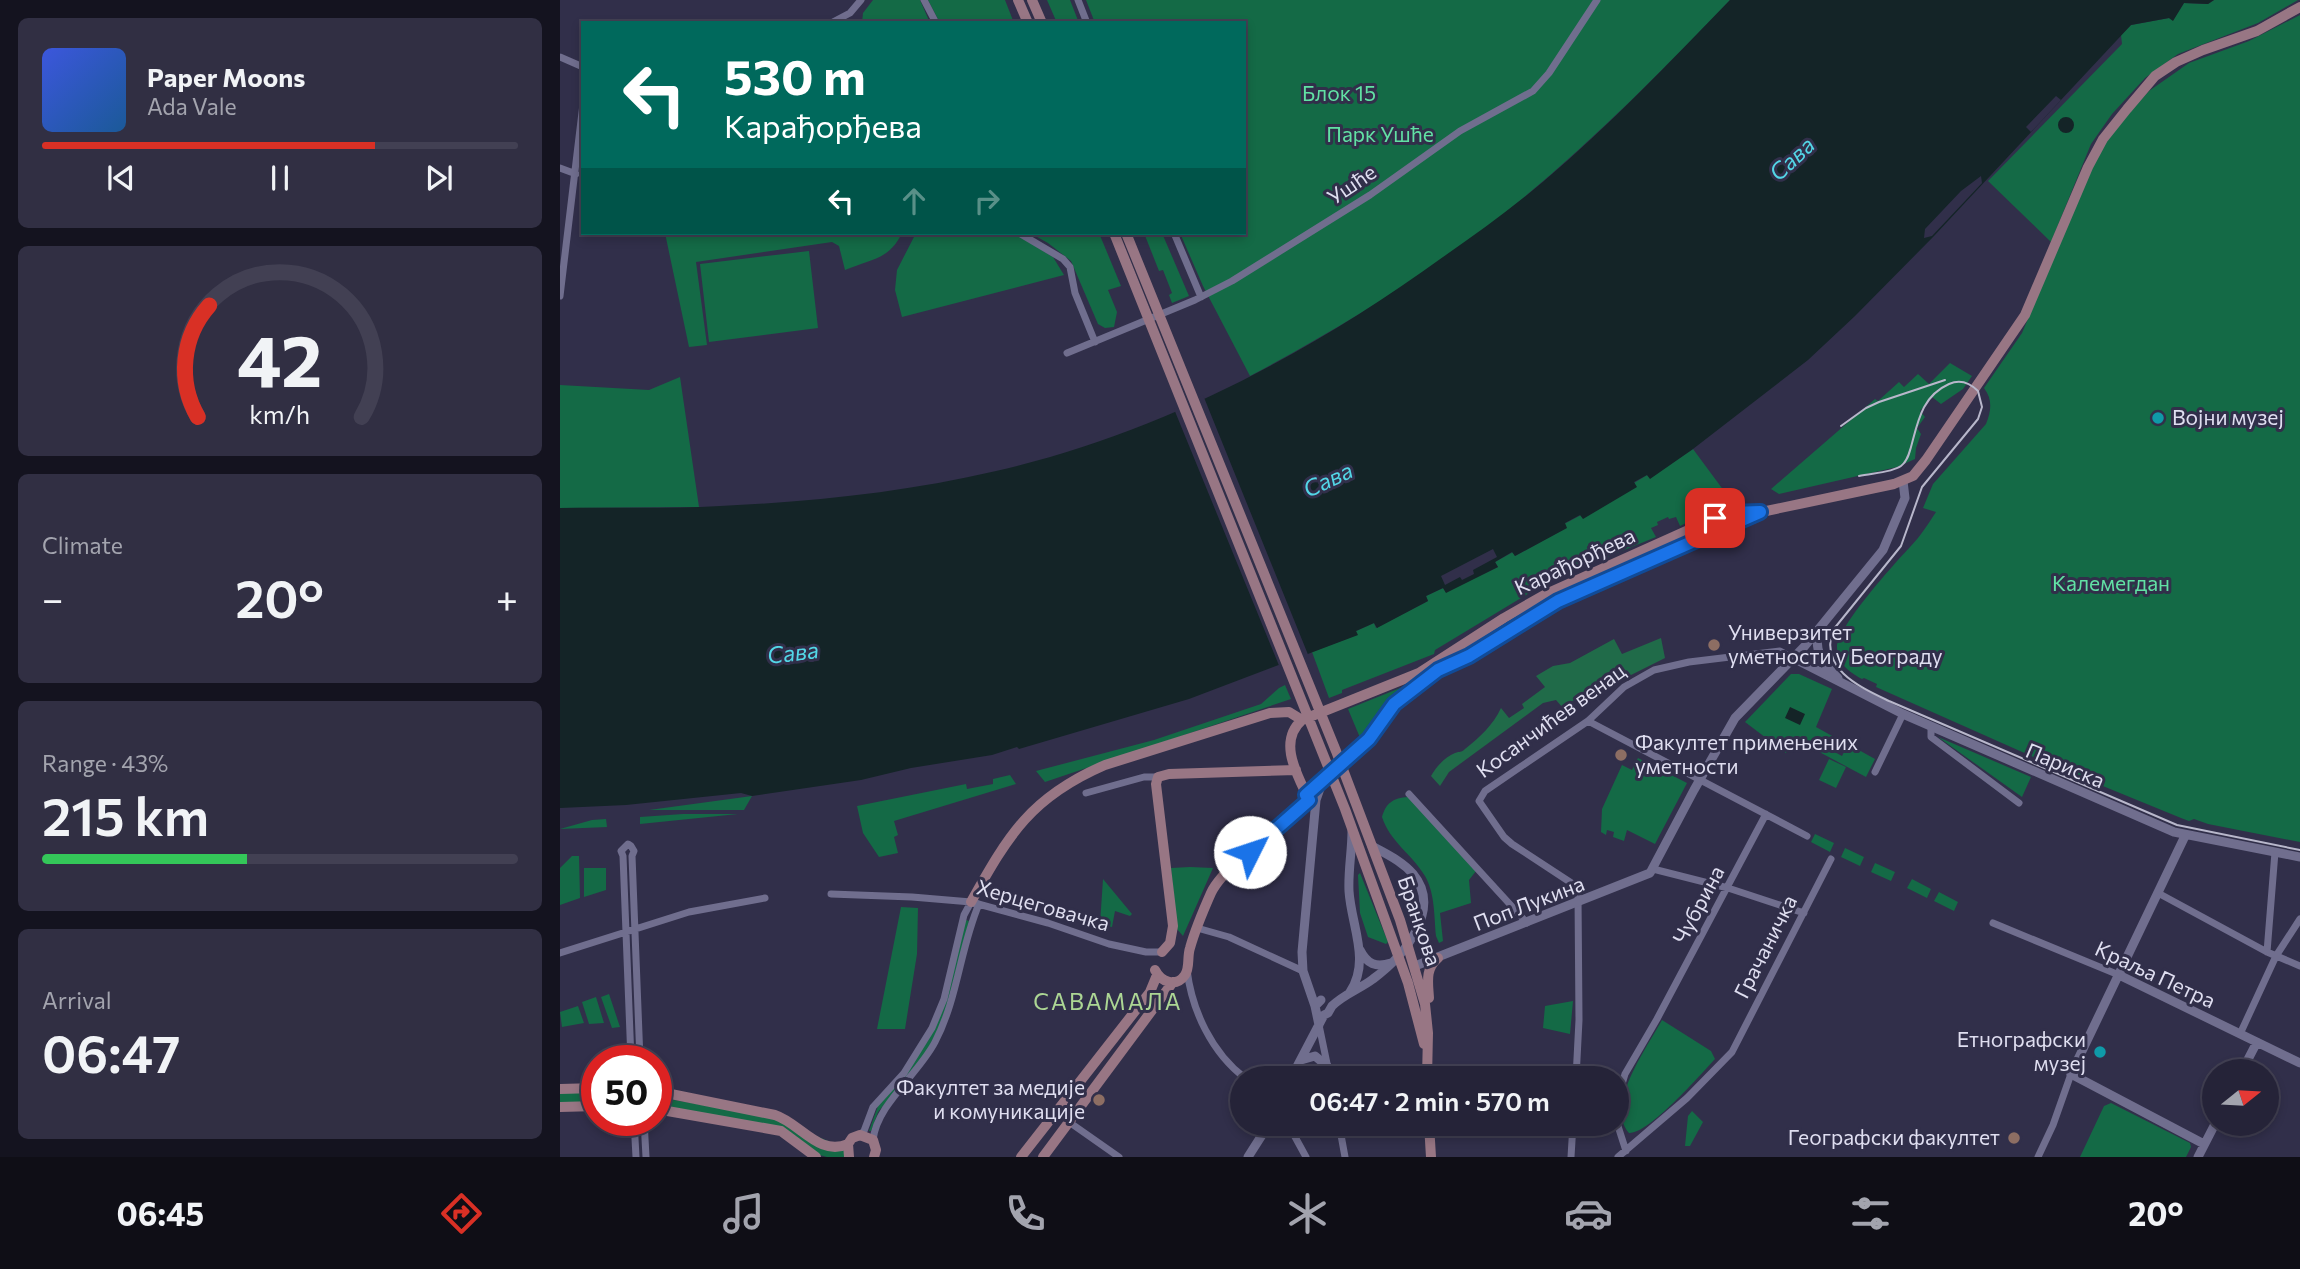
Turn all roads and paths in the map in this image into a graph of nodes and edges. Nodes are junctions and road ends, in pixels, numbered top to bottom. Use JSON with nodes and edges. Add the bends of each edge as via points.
{"nodes":[{"id":1,"x":861,"y":0,"type":"edge"},
{"id":2,"x":924,"y":0,"type":"edge"},
{"id":3,"x":1018,"y":0,"type":"edge"},
{"id":4,"x":1032,"y":0,"type":"edge"},
{"id":5,"x":1078,"y":0,"type":"edge"},
{"id":6,"x":1597,"y":0,"type":"edge"},
{"id":7,"x":2300,"y":7,"type":"edge"},
{"id":8,"x":849,"y":19,"type":"edge"},
{"id":9,"x":935,"y":21,"type":"edge"},
{"id":10,"x":1027,"y":21,"type":"edge"},
{"id":11,"x":1041,"y":21,"type":"edge"},
{"id":12,"x":1086,"y":21,"type":"edge"},
{"id":13,"x":560,"y":57,"type":"edge"},
{"id":14,"x":581,"y":66,"type":"edge"},
{"id":15,"x":581,"y":124,"type":"edge"},
{"id":16,"x":560,"y":168,"type":"edge"},
{"id":17,"x":576,"y":174,"type":"junction"},
{"id":18,"x":1022,"y":235,"type":"edge"},
{"id":19,"x":1115,"y":235,"type":"edge"},
{"id":20,"x":1127,"y":235,"type":"edge"},
{"id":21,"x":1175,"y":235,"type":"edge"},
{"id":22,"x":561,"y":280,"type":"edge"},
{"id":23,"x":560,"y":296,"type":"edge"},
{"id":24,"x":1201,"y":297,"type":"junction"},
{"id":25,"x":1095,"y":342,"type":"junction"},
{"id":26,"x":1067,"y":353,"type":"dead end"},
{"id":27,"x":1903,"y":481,"type":"junction"},
{"id":28,"x":1760,"y":512,"type":"junction"},
{"id":29,"x":1819,"y":629,"type":"junction"},
{"id":30,"x":1793,"y":658,"type":"junction"},
{"id":31,"x":1438,"y":670,"type":"junction"},
{"id":32,"x":1419,"y":673,"type":"junction"},
{"id":33,"x":1847,"y":686,"type":"junction"},
{"id":34,"x":1903,"y":715,"type":"junction"},
{"id":35,"x":1302,"y":720,"type":"junction"},
{"id":36,"x":1588,"y":721,"type":"junction"},
{"id":37,"x":1931,"y":726,"type":"junction"},
{"id":38,"x":1296,"y":770,"type":"junction"},
{"id":39,"x":1875,"y":772,"type":"dead end"},
{"id":40,"x":1158,"y":777,"type":"junction"},
{"id":41,"x":1323,"y":780,"type":"junction"},
{"id":42,"x":1699,"y":780,"type":"junction"},
{"id":43,"x":1086,"y":793,"type":"dead end"},
{"id":44,"x":1409,"y":794,"type":"dead end"},
{"id":45,"x":1308,"y":798,"type":"junction"},
{"id":46,"x":2019,"y":803,"type":"dead end"},
{"id":47,"x":1766,"y":814,"type":"junction"},
{"id":48,"x":1314,"y":821,"type":"junction"},
{"id":49,"x":1352,"y":826,"type":"junction"},
{"id":50,"x":2185,"y":835,"type":"junction"},
{"id":51,"x":1807,"y":836,"type":"dead end"},
{"id":52,"x":1372,"y":846,"type":"junction"},
{"id":53,"x":2275,"y":852,"type":"junction"},
{"id":54,"x":2300,"y":858,"type":"edge"},
{"id":55,"x":1831,"y":859,"type":"dead end"},
{"id":56,"x":1653,"y":869,"type":"junction"},
{"id":57,"x":1728,"y":888,"type":"junction"},
{"id":58,"x":2158,"y":893,"type":"junction"},
{"id":59,"x":831,"y":894,"type":"dead end"},
{"id":60,"x":765,"y":898,"type":"dead end"},
{"id":61,"x":975,"y":903,"type":"junction"},
{"id":62,"x":1578,"y":904,"type":"junction"},
{"id":63,"x":1804,"y":913,"type":"junction"},
{"id":64,"x":2300,"y":919,"type":"edge"},
{"id":65,"x":1527,"y":923,"type":"junction"},
{"id":66,"x":1993,"y":923,"type":"dead end"},
{"id":67,"x":1196,"y":928,"type":"junction"},
{"id":68,"x":630,"y":930,"type":"junction"},
{"id":69,"x":1359,"y":948,"type":"junction"},
{"id":70,"x":1164,"y":951,"type":"joint"},
{"id":71,"x":2267,"y":952,"type":"junction"},
{"id":72,"x":560,"y":953,"type":"edge"},
{"id":73,"x":2276,"y":956,"type":"junction"},
{"id":74,"x":1438,"y":958,"type":"junction"},
{"id":75,"x":1414,"y":961,"type":"junction"},
{"id":76,"x":1391,"y":963,"type":"junction"},
{"id":77,"x":1187,"y":966,"type":"junction"},
{"id":78,"x":2300,"y":966,"type":"edge"},
{"id":79,"x":1303,"y":971,"type":"junction"},
{"id":80,"x":2119,"y":975,"type":"junction"},
{"id":81,"x":1173,"y":982,"type":"junction"},
{"id":82,"x":1349,"y":993,"type":"junction"},
{"id":83,"x":1324,"y":1006,"type":"junction"},
{"id":84,"x":1427,"y":1018,"type":"junction"},
{"id":85,"x":1319,"y":1026,"type":"junction"},
{"id":86,"x":2241,"y":1034,"type":"junction"},
{"id":87,"x":2257,"y":1042,"type":"junction"},
{"id":88,"x":631,"y":1045,"type":"edge"},
{"id":89,"x":639,"y":1045,"type":"edge"},
{"id":90,"x":1426,"y":1053,"type":"junction"},
{"id":91,"x":1301,"y":1059,"type":"junction"},
{"id":92,"x":2248,"y":1059,"type":"edge"},
{"id":93,"x":2300,"y":1063,"type":"edge"},
{"id":94,"x":1233,"y":1066,"type":"edge"},
{"id":95,"x":1298,"y":1066,"type":"edge"},
{"id":96,"x":1327,"y":1066,"type":"joint"},
{"id":97,"x":1427,"y":1066,"type":"edge"},
{"id":98,"x":1577,"y":1066,"type":"edge"},
{"id":99,"x":1629,"y":1067,"type":"edge"},
{"id":100,"x":2071,"y":1074,"type":"junction"},
{"id":101,"x":560,"y":1088,"type":"edge"},
{"id":102,"x":581,"y":1088,"type":"edge"},
{"id":103,"x":672,"y":1094,"type":"edge"},
{"id":104,"x":560,"y":1107,"type":"edge"},
{"id":105,"x":581,"y":1107,"type":"edge"},
{"id":106,"x":672,"y":1112,"type":"edge"},
{"id":107,"x":1069,"y":1122,"type":"junction"},
{"id":108,"x":860,"y":1135,"type":"junction"},
{"id":109,"x":635,"y":1136,"type":"edge"},
{"id":110,"x":645,"y":1136,"type":"edge"},
{"id":111,"x":1261,"y":1136,"type":"edge"},
{"id":112,"x":1295,"y":1136,"type":"edge"},
{"id":113,"x":1341,"y":1136,"type":"edge"},
{"id":114,"x":1429,"y":1136,"type":"edge"},
{"id":115,"x":1572,"y":1136,"type":"edge"},
{"id":116,"x":1621,"y":1136,"type":"edge"},
{"id":117,"x":2208,"y":1136,"type":"edge"},
{"id":118,"x":873,"y":1140,"type":"junction"},
{"id":119,"x":848,"y":1144,"type":"junction"},
{"id":120,"x":2204,"y":1144,"type":"junction"},
{"id":121,"x":1626,"y":1151,"type":"junction"},
{"id":122,"x":636,"y":1157,"type":"edge"},
{"id":123,"x":646,"y":1157,"type":"edge"},
{"id":124,"x":816,"y":1157,"type":"edge"},
{"id":125,"x":849,"y":1157,"type":"edge"},
{"id":126,"x":874,"y":1157,"type":"edge"},
{"id":127,"x":1021,"y":1157,"type":"edge"},
{"id":128,"x":1043,"y":1157,"type":"edge"},
{"id":129,"x":1119,"y":1157,"type":"edge"},
{"id":130,"x":1248,"y":1157,"type":"edge"},
{"id":131,"x":1306,"y":1157,"type":"edge"},
{"id":132,"x":1345,"y":1157,"type":"edge"},
{"id":133,"x":1430,"y":1157,"type":"edge"},
{"id":134,"x":1571,"y":1157,"type":"edge"},
{"id":135,"x":1618,"y":1157,"type":"edge"},
{"id":136,"x":2038,"y":1157,"type":"edge"},
{"id":137,"x":2198,"y":1157,"type":"edge"}],
"edges":[{"from":1,"to":8,"type":"street"},
{"from":2,"to":9,"type":"street"},
{"from":3,"to":10,"type":"main road"},
{"from":4,"to":11,"type":"main road"},
{"from":5,"to":12,"type":"street"},
{"from":6,"to":24,"type":"street","name":"Ушће","via":[[1537,89],[1461,131],[1327,223]]},
{"from":7,"to":27,"type":"main road","via":[[2257,32],[2176,62],[2155,76],[2127,109],[2097,149],[2025,315],[1920,469]]},
{"from":13,"to":14,"type":"street"},
{"from":15,"to":17,"type":"street"},
{"from":16,"to":17,"type":"street"},
{"from":17,"to":22,"type":"street"},
{"from":18,"to":25,"type":"street","via":[[1070,267]]},
{"from":19,"to":49,"type":"main road","name":"Бранкова"},
{"from":20,"to":52,"type":"main road","name":"Бранкова"},
{"from":21,"to":24,"type":"street"},
{"from":22,"to":23,"type":"street"},
{"from":24,"to":25,"type":"street","name":"Ушће"},
{"from":25,"to":26,"type":"street","name":"Ушће"},
{"from":27,"to":28,"type":"main road","name":"Карађорђева"},
{"from":27,"to":29,"type":"street","via":[[1905,498],[1887,543]]},
{"from":28,"to":31,"type":"main road","name":"Карађорђева","via":[[1558,601]]},
{"from":28,"to":32,"type":"main road","name":"Карађорђева","via":[[1715,518],[1559,588]]},
{"from":29,"to":30,"type":"street"},
{"from":29,"to":33,"type":"street","via":[[1816,639],[1821,660]]},
{"from":30,"to":33,"type":"street","name":"Париска"},
{"from":30,"to":36,"type":"street","name":"Косанчићев венац","via":[[1780,651],[1670,665],[1624,687]]},
{"from":30,"to":42,"type":"street","via":[[1735,719]]},
{"from":31,"to":32,"type":"main road","name":"Карађорђева"},
{"from":31,"to":41,"type":"street","name":"Карађорђева","via":[[1394,704],[1369,739]]},
{"from":32,"to":35,"type":"main road","name":"Карађорђева"},
{"from":33,"to":34,"type":"street","name":"Париска"},
{"from":34,"to":37,"type":"street","name":"Париска"},
{"from":34,"to":39,"type":"street"},
{"from":35,"to":38,"type":"main road","via":[[1290,738]]},
{"from":35,"to":61,"type":"main road","via":[[1289,712],[1270,713],[1082,775],[1024,818],[995,858]]},
{"from":36,"to":42,"type":"street"},
{"from":36,"to":62,"type":"street","name":"Косанчићев венац","via":[[1485,790],[1479,799],[1504,837],[1573,883]]},
{"from":37,"to":46,"type":"street","via":[[1931,737]]},
{"from":37,"to":50,"type":"street","name":"Париска"},
{"from":38,"to":40,"type":"main road"},
{"from":38,"to":45,"type":"main road"},
{"from":40,"to":43,"type":"street"},
{"from":40,"to":70,"type":"main road","via":[[1173,926]]},
{"from":41,"to":45,"type":"street","name":"Карађорђева"},
{"from":41,"to":48,"type":"street"},
{"from":42,"to":47,"type":"street"},
{"from":42,"to":56,"type":"street"},
{"from":44,"to":65,"type":"street"},
{"from":45,"to":48,"type":"street"},
{"from":45,"to":67,"type":"main road","name":"Карађорђева","via":[[1216,882]]},
{"from":47,"to":51,"type":"street"},
{"from":47,"to":57,"type":"street","name":"Чубрина"},
{"from":48,"to":79,"type":"street"},
{"from":49,"to":69,"type":"street","via":[[1349,893]]},
{"from":49,"to":90,"type":"main road","name":"Бранкова","via":[[1403,968]]},
{"from":50,"to":53,"type":"street","name":"Париска"},
{"from":50,"to":58,"type":"street"},
{"from":52,"to":75,"type":"main road","name":"Бранкова"},
{"from":52,"to":76,"type":"street","via":[[1409,870],[1423,894],[1421,920]]},
{"from":53,"to":54,"type":"street","name":"Париска"},
{"from":53,"to":71,"type":"street"},
{"from":55,"to":63,"type":"street","name":"Грачаничка"},
{"from":56,"to":57,"type":"street"},
{"from":56,"to":62,"type":"street","name":"Поп Лукина"},
{"from":57,"to":63,"type":"street"},
{"from":57,"to":99,"type":"street","name":"Чубрина"},
{"from":58,"to":71,"type":"street"},
{"from":58,"to":80,"type":"street"},
{"from":59,"to":61,"type":"street","name":"Херцеговачка"},
{"from":60,"to":68,"type":"street","via":[[717,905]]},
{"from":61,"to":70,"type":"street","name":"Херцеговачка","via":[[1109,944]]},
{"from":61,"to":108,"type":"street","via":[[964,915],[936,1021],[904,1073],[873,1107]]},
{"from":61,"to":118,"type":"street","via":[[945,1023],[922,1064],[883,1110]]},
{"from":62,"to":65,"type":"street","name":"Поп Лукина"},
{"from":62,"to":98,"type":"street"},
{"from":63,"to":121,"type":"street","name":"Грачаничка","via":[[1731,1052]]},
{"from":64,"to":73,"type":"street"},
{"from":65,"to":74,"type":"street","name":"Поп Лукина"},
{"from":66,"to":80,"type":"street","name":"Краља Петра"},
{"from":67,"to":77,"type":"main road","name":"Карађорђева"},
{"from":67,"to":79,"type":"street","via":[[1229,937]]},
{"from":68,"to":68,"type":"street","via":[[634,851],[628,844],[621,851]]},
{"from":68,"to":72,"type":"street"},
{"from":68,"to":88,"type":"street"},
{"from":68,"to":89,"type":"street"},
{"from":69,"to":76,"type":"street","via":[[1373,965]]},
{"from":69,"to":82,"type":"street","via":[[1359,976]]},
{"from":71,"to":73,"type":"street"},
{"from":73,"to":78,"type":"street"},
{"from":73,"to":86,"type":"street"},
{"from":74,"to":75,"type":"street","name":"Поп Лукина"},
{"from":74,"to":84,"type":"main road","via":[[1428,972]]},
{"from":75,"to":84,"type":"main road","name":"Бранкова"},
{"from":76,"to":82,"type":"street"},
{"from":77,"to":81,"type":"main road","via":[[1182,978]]},
{"from":77,"to":94,"type":"street","via":[[1192,998],[1209,1036]]},
{"from":79,"to":83,"type":"street","via":[[1311,993]]},
{"from":80,"to":86,"type":"street","name":"Краља Петра"},
{"from":80,"to":100,"type":"street"},
{"from":81,"to":107,"type":"main road"},
{"from":81,"to":127,"type":"main road","via":[[1156,973],[1150,992]]},
{"from":82,"to":83,"type":"street"},
{"from":83,"to":85,"type":"street"},
{"from":84,"to":90,"type":"main road","name":"Бранкова"},
{"from":85,"to":91,"type":"street"},
{"from":85,"to":96,"type":"street"},
{"from":86,"to":87,"type":"street","name":"Краља Петра"},
{"from":87,"to":92,"type":"street"},
{"from":87,"to":93,"type":"street","name":"Краља Петра"},
{"from":90,"to":97,"type":"main road","name":"Бранкова"},
{"from":91,"to":95,"type":"street"},
{"from":91,"to":96,"type":"street","via":[[1315,1056]]},
{"from":100,"to":120,"type":"street"},
{"from":100,"to":136,"type":"street"},
{"from":101,"to":102,"type":"main road"},
{"from":103,"to":119,"type":"main road","via":[[775,1115],[821,1145],[835,1148]]},
{"from":104,"to":105,"type":"main road"},
{"from":106,"to":124,"type":"main road","via":[[781,1131]]},
{"from":107,"to":128,"type":"main road"},
{"from":107,"to":129,"type":"street"},
{"from":108,"to":118,"type":"main road"},
{"from":108,"to":119,"type":"main road"},
{"from":109,"to":122,"type":"street"},
{"from":110,"to":123,"type":"street"},
{"from":111,"to":130,"type":"street"},
{"from":112,"to":131,"type":"street"},
{"from":113,"to":132,"type":"street"},
{"from":114,"to":133,"type":"main road"},
{"from":115,"to":134,"type":"street"},
{"from":116,"to":121,"type":"street"},
{"from":117,"to":120,"type":"street"},
{"from":118,"to":126,"type":"main road"},
{"from":119,"to":125,"type":"main road"},
{"from":120,"to":137,"type":"street"},
{"from":121,"to":135,"type":"street","name":"Грачаничка"}]}
